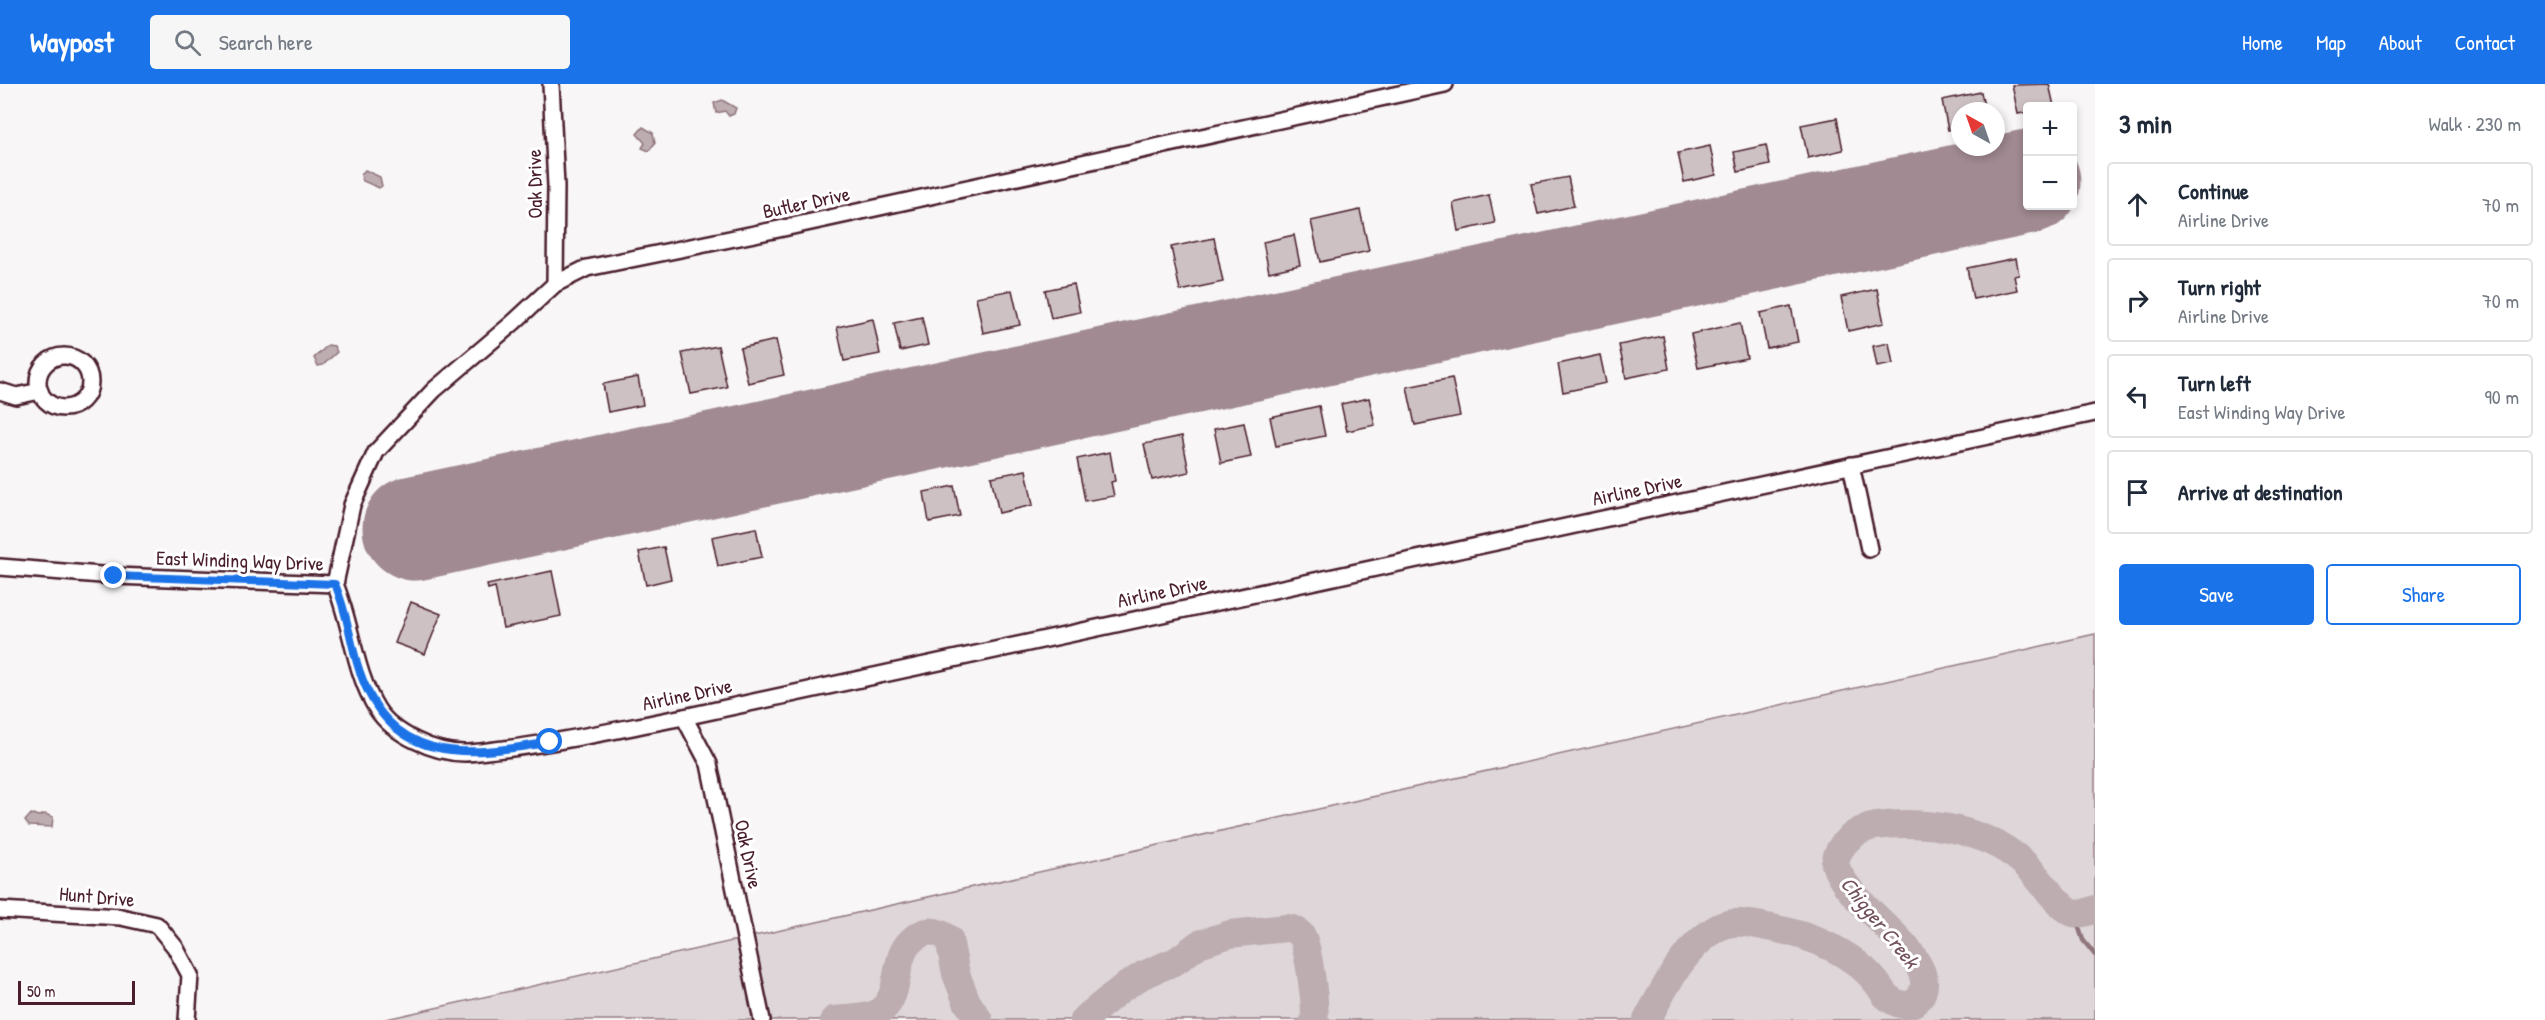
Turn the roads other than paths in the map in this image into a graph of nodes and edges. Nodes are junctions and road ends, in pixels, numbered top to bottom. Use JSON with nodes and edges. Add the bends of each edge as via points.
{"nodes":[{"id":1,"x":551,"y":84,"type":"edge"},
{"id":2,"x":1445,"y":84,"type":"edge"},
{"id":3,"x":555,"y":284,"type":"junction"},
{"id":4,"x":0,"y":391,"type":"edge"},
{"id":5,"x":40,"y":391,"type":"dead end"},
{"id":6,"x":2095,"y":413,"type":"edge"},
{"id":7,"x":1851,"y":465,"type":"junction"},
{"id":8,"x":1869,"y":549,"type":"dead end"},
{"id":9,"x":0,"y":567,"type":"edge"},
{"id":10,"x":335,"y":584,"type":"junction"},
{"id":11,"x":684,"y":717,"type":"junction"},
{"id":12,"x":0,"y":910,"type":"edge"},
{"id":13,"x":761,"y":1012,"type":"edge"},
{"id":14,"x":187,"y":1020,"type":"edge"}],
"edges":[{"from":1,"to":3,"type":"street","name":"Oak Drive"},
{"from":2,"to":3,"type":"street","name":"Butler Drive","via":[[587,268]]},
{"from":3,"to":10,"type":"street","name":"Butler Drive","via":[[434,390],[375,452],[352,506]]},
{"from":4,"to":5,"type":"street","via":[[16,396]]},
{"from":6,"to":7,"type":"street","name":"Airline Drive"},
{"from":7,"to":8,"type":"street"},
{"from":7,"to":11,"type":"street","name":"Airline Drive"},
{"from":9,"to":10,"type":"street","name":"East Winding Way Drive","via":[[114,576]]},
{"from":10,"to":11,"type":"street","name":"Airline Drive","via":[[347,612],[357,664],[377,709],[396,731],[424,744],[462,753],[532,746]]},
{"from":11,"to":13,"type":"street","name":"Oak Drive","via":[[709,764]]},
{"from":12,"to":14,"type":"street","name":"Hunt Drive","via":[[121,917],[157,925],[190,975]]}]}
